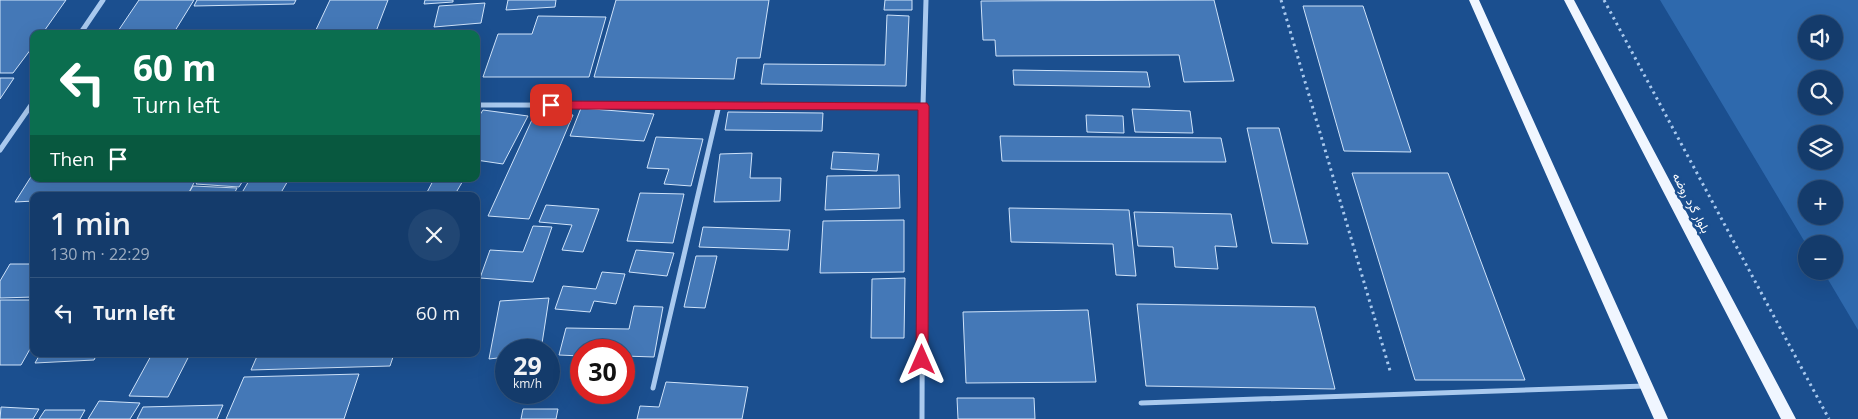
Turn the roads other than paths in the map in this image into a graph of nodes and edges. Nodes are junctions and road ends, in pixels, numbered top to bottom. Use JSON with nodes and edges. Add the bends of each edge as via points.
{"nodes":[{"id":1,"x":103,"y":0,"type":"edge"},
{"id":2,"x":926,"y":0,"type":"edge"},
{"id":3,"x":1474,"y":0,"type":"edge"},
{"id":4,"x":1569,"y":0,"type":"edge"},
{"id":5,"x":83,"y":30,"type":"edge"},
{"id":6,"x":480,"y":105,"type":"edge"},
{"id":7,"x":720,"y":105,"type":"junction"},
{"id":8,"x":923,"y":106,"type":"junction"},
{"id":9,"x":30,"y":107,"type":"edge"},
{"id":10,"x":0,"y":150,"type":"edge"},
{"id":11,"x":1647,"y":386,"type":"junction"},
{"id":12,"x":653,"y":388,"type":"dead end"},
{"id":13,"x":1141,"y":403,"type":"dead end"},
{"id":14,"x":922,"y":419,"type":"edge"},
{"id":15,"x":1661,"y":419,"type":"edge"},
{"id":16,"x":1789,"y":419,"type":"edge"}],
"edges":[{"from":1,"to":5,"type":"street"},
{"from":2,"to":8,"type":"street"},
{"from":3,"to":11,"type":"main road"},
{"from":4,"to":16,"type":"main road","name":"بلوار گرد روضه"},
{"from":6,"to":7,"type":"street"},
{"from":7,"to":8,"type":"street"},
{"from":7,"to":12,"type":"street"},
{"from":8,"to":14,"type":"street"},
{"from":9,"to":10,"type":"street"},
{"from":11,"to":13,"type":"street"},
{"from":11,"to":15,"type":"main road"}]}
